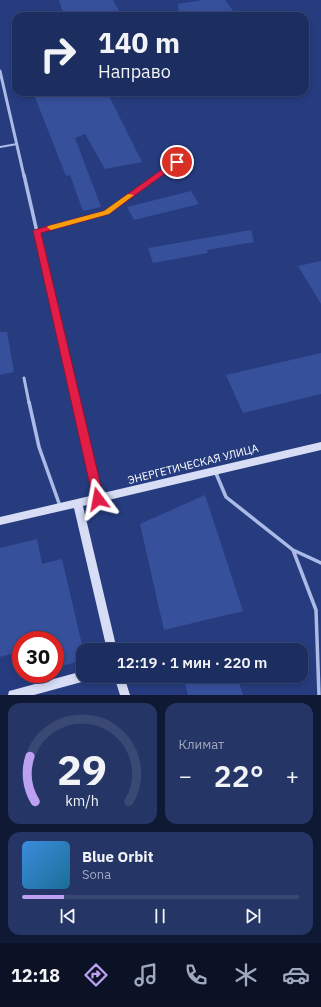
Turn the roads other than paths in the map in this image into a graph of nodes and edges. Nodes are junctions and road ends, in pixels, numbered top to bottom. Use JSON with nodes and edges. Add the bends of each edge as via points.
{"nodes":[{"id":1,"x":0,"y":71,"type":"edge"},
{"id":2,"x":17,"y":144,"type":"junction"},
{"id":3,"x":0,"y":147,"type":"edge"},
{"id":4,"x":177,"y":162,"type":"dead end"},
{"id":5,"x":37,"y":231,"type":"junction"},
{"id":6,"x":24,"y":378,"type":"dead end"},
{"id":7,"x":321,"y":446,"type":"edge"},
{"id":8,"x":215,"y":469,"type":"junction"},
{"id":9,"x":98,"y":499,"type":"junction"},
{"id":10,"x":78,"y":504,"type":"junction"},
{"id":11,"x":60,"y":508,"type":"junction"},
{"id":12,"x":0,"y":521,"type":"edge"},
{"id":13,"x":293,"y":550,"type":"junction"},
{"id":14,"x":321,"y":562,"type":"edge"},
{"id":15,"x":110,"y":643,"type":"edge"},
{"id":16,"x":76,"y":678,"type":"edge"},
{"id":17,"x":121,"y":683,"type":"edge"},
{"id":18,"x":13,"y":695,"type":"edge"},
{"id":19,"x":125,"y":695,"type":"edge"},
{"id":20,"x":319,"y":695,"type":"edge"}],
"edges":[{"from":1,"to":2,"type":"street"},
{"from":2,"to":3,"type":"lane"},
{"from":2,"to":5,"type":"street"},
{"from":4,"to":5,"type":"lane","via":[[106,213]]},
{"from":5,"to":9,"type":"street"},
{"from":6,"to":11,"type":"lane","via":[[39,447]]},
{"from":7,"to":8,"type":"street","name":"ЭНЕРГЕТИЧЕСКАЯ УЛИЦА"},
{"from":8,"to":9,"type":"street","name":"ЭНЕРГЕТИЧЕСКАЯ УЛИЦА"},
{"from":8,"to":13,"type":"lane","via":[[226,498]]},
{"from":9,"to":10,"type":"street","name":"ЭНЕРГЕТИЧЕСКАЯ УЛИЦА"},
{"from":10,"to":11,"type":"street","name":"ЭНЕРГЕТИЧЕСКАЯ УЛИЦА"},
{"from":10,"to":15,"type":"street"},
{"from":11,"to":12,"type":"street","name":"ЭНЕРГЕТИЧЕСКАЯ УЛИЦА"},
{"from":13,"to":14,"type":"lane"},
{"from":13,"to":20,"type":"lane","via":[[316,610]]},
{"from":16,"to":18,"type":"street"},
{"from":17,"to":19,"type":"street"}]}
